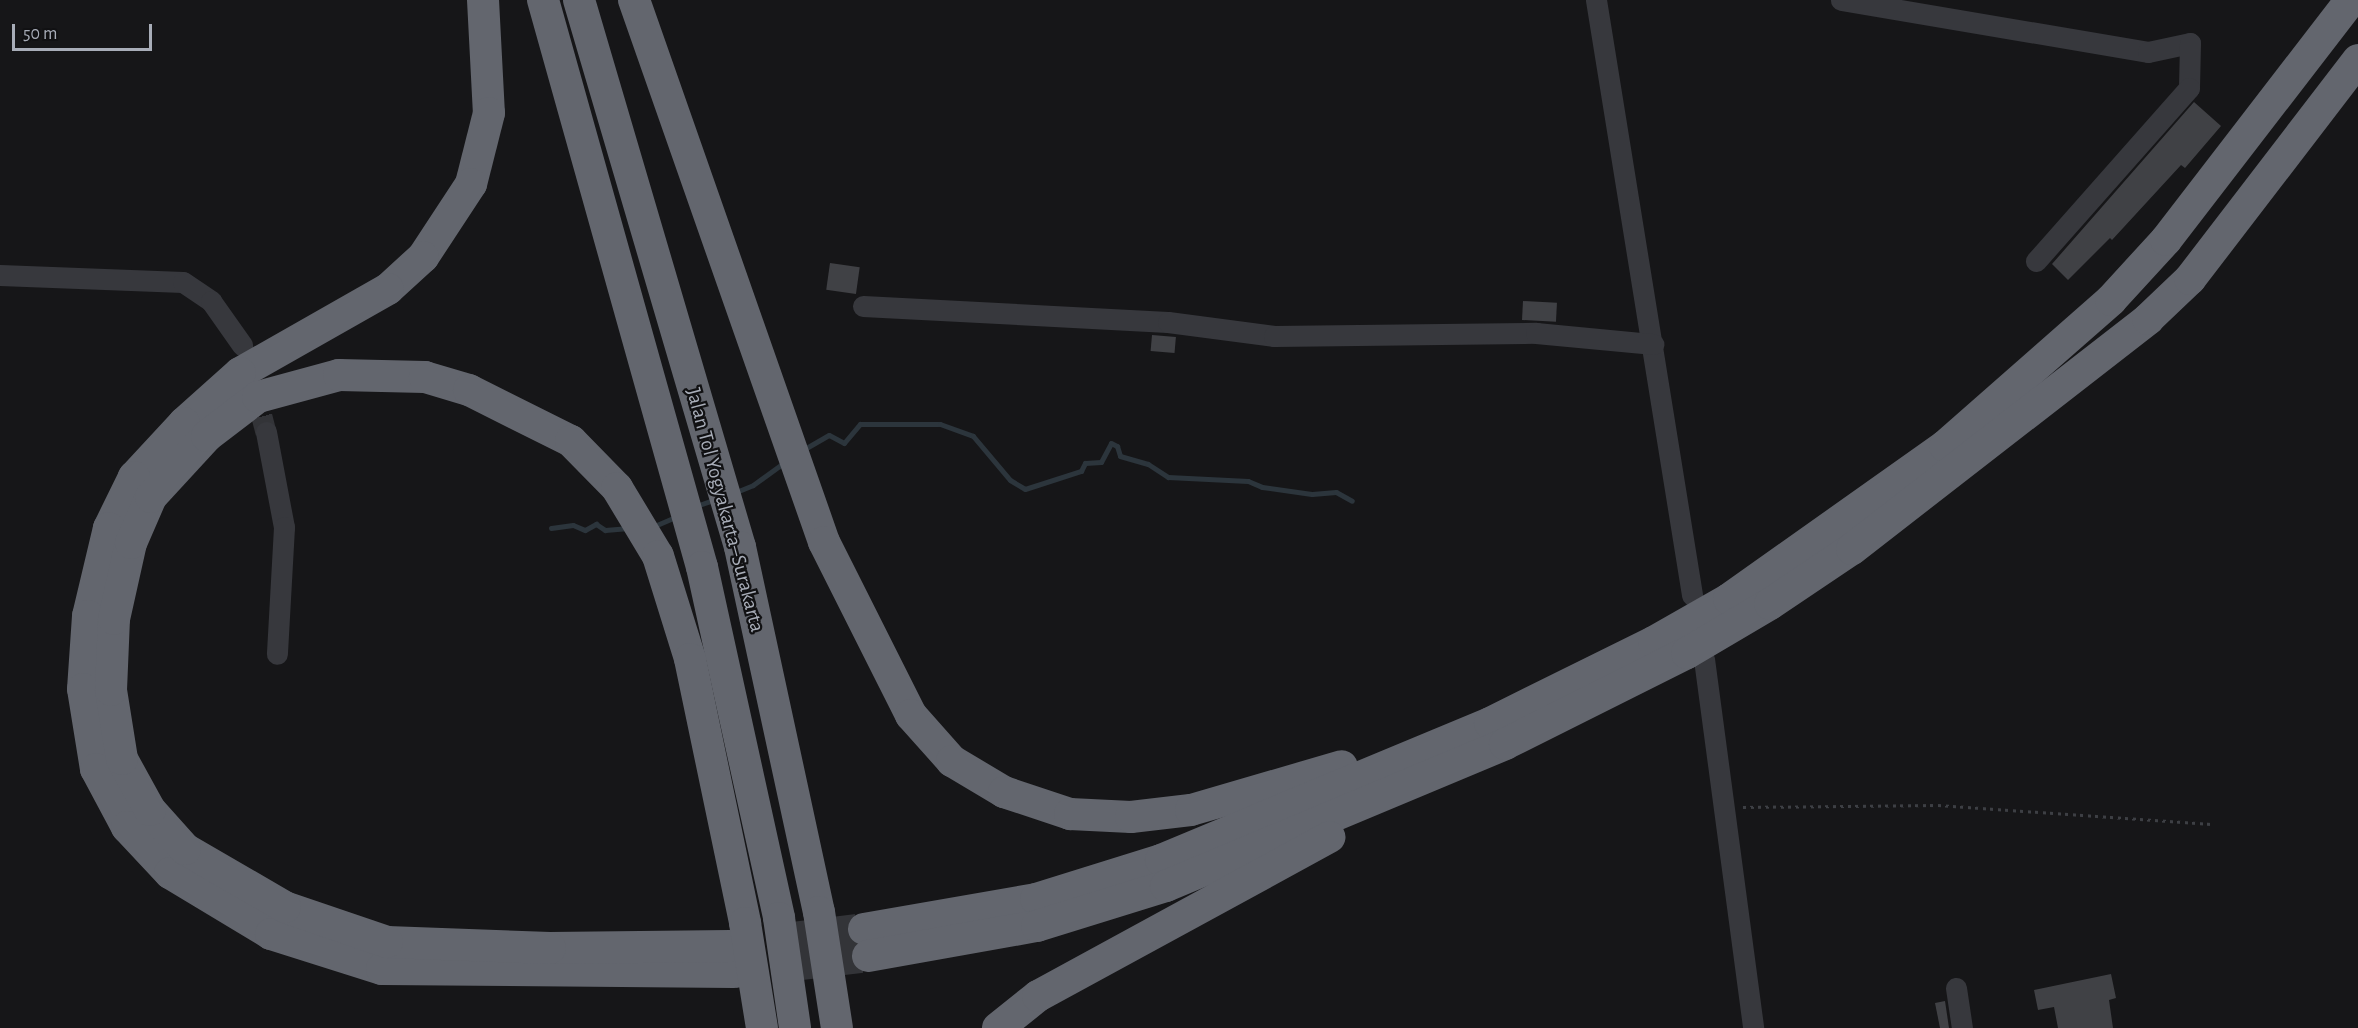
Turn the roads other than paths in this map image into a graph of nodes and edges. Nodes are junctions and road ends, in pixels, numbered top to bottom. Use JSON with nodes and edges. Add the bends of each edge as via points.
{"nodes":[{"id":1,"x":483,"y":0,"type":"edge"},
{"id":2,"x":543,"y":0,"type":"edge"},
{"id":3,"x":579,"y":0,"type":"edge"},
{"id":4,"x":634,"y":0,"type":"edge"},
{"id":5,"x":1596,"y":0,"type":"edge"},
{"id":6,"x":1841,"y":0,"type":"edge"},
{"id":7,"x":2351,"y":0,"type":"edge"},
{"id":8,"x":2358,"y":60,"type":"edge"},
{"id":9,"x":2036,"y":261,"type":"dead end"},
{"id":10,"x":0,"y":275,"type":"edge"},
{"id":11,"x":863,"y":306,"type":"dead end"},
{"id":12,"x":1653,"y":344,"type":"junction"},
{"id":13,"x":243,"y":345,"type":"dead end"},
{"id":14,"x":266,"y":432,"type":"tunnel mouth"},
{"id":15,"x":1692,"y":595,"type":"dead end"},
{"id":16,"x":276,"y":654,"type":"dead end"},
{"id":17,"x":1704,"y":659,"type":"dead end"},
{"id":18,"x":1497,"y":733,"type":"junction"},
{"id":19,"x":866,"y":943,"type":"tunnel mouth"},
{"id":20,"x":1956,"y":988,"type":"dead end"},
{"id":21,"x":762,"y":1028,"type":"edge"},
{"id":22,"x":795,"y":1028,"type":"edge"},
{"id":23,"x":837,"y":1028,"type":"edge"},
{"id":24,"x":998,"y":1028,"type":"edge"},
{"id":25,"x":1753,"y":1028,"type":"edge"},
{"id":26,"x":1962,"y":1028,"type":"edge"}],
"edges":[{"from":1,"to":21,"type":"highway","via":[[489,113],[471,184],[423,257],[369,301],[240,373],[184,423],[134,477],[109,528],[88,616],[83,689],[96,769],[127,827],[170,873],[272,934],[382,969],[732,959],[387,942],[285,907],[184,849],[150,810],[122,759],[111,690],[114,619],[131,543],[151,497],[207,436],[258,398],[339,375],[424,376],[469,390],[570,441],[617,488],[658,556],[690,659],[745,923]]},
{"from":2,"to":22,"type":"highway","name":"Jalan Tol Yogyakarta–Surakarta","via":[[702,567],[779,918]]},
{"from":3,"to":23,"type":"highway","name":"Jalan Tol Yogyakarta–Surakarta","via":[[740,547],[819,912]]},
{"from":4,"to":18,"type":"highway","via":[[824,542],[911,715],[952,761],[1004,792],[1070,814],[1131,817],[1191,810]]},
{"from":5,"to":12,"type":"street"},
{"from":6,"to":9,"type":"street","via":[[2148,52],[2190,43],[2189,88]]},
{"from":7,"to":18,"type":"highway","via":[[2332,30],[2143,266],[2111,300],[1945,446],[1729,599]]},
{"from":8,"to":18,"type":"highway","via":[[2190,279],[2148,319],[1852,549],[1770,604],[1687,653]]},
{"from":10,"to":13,"type":"street","via":[[183,282],[211,301]]},
{"from":11,"to":12,"type":"street","via":[[1168,322],[1286,336],[1536,333]]},
{"from":12,"to":15,"type":"street"},
{"from":14,"to":16,"type":"street","via":[[284,527]]},
{"from":17,"to":25,"type":"street"},
{"from":18,"to":19,"type":"highway","via":[[1161,860],[1036,899]]},
{"from":18,"to":24,"type":"highway","via":[[1038,996]]},
{"from":20,"to":26,"type":"street"}]}
